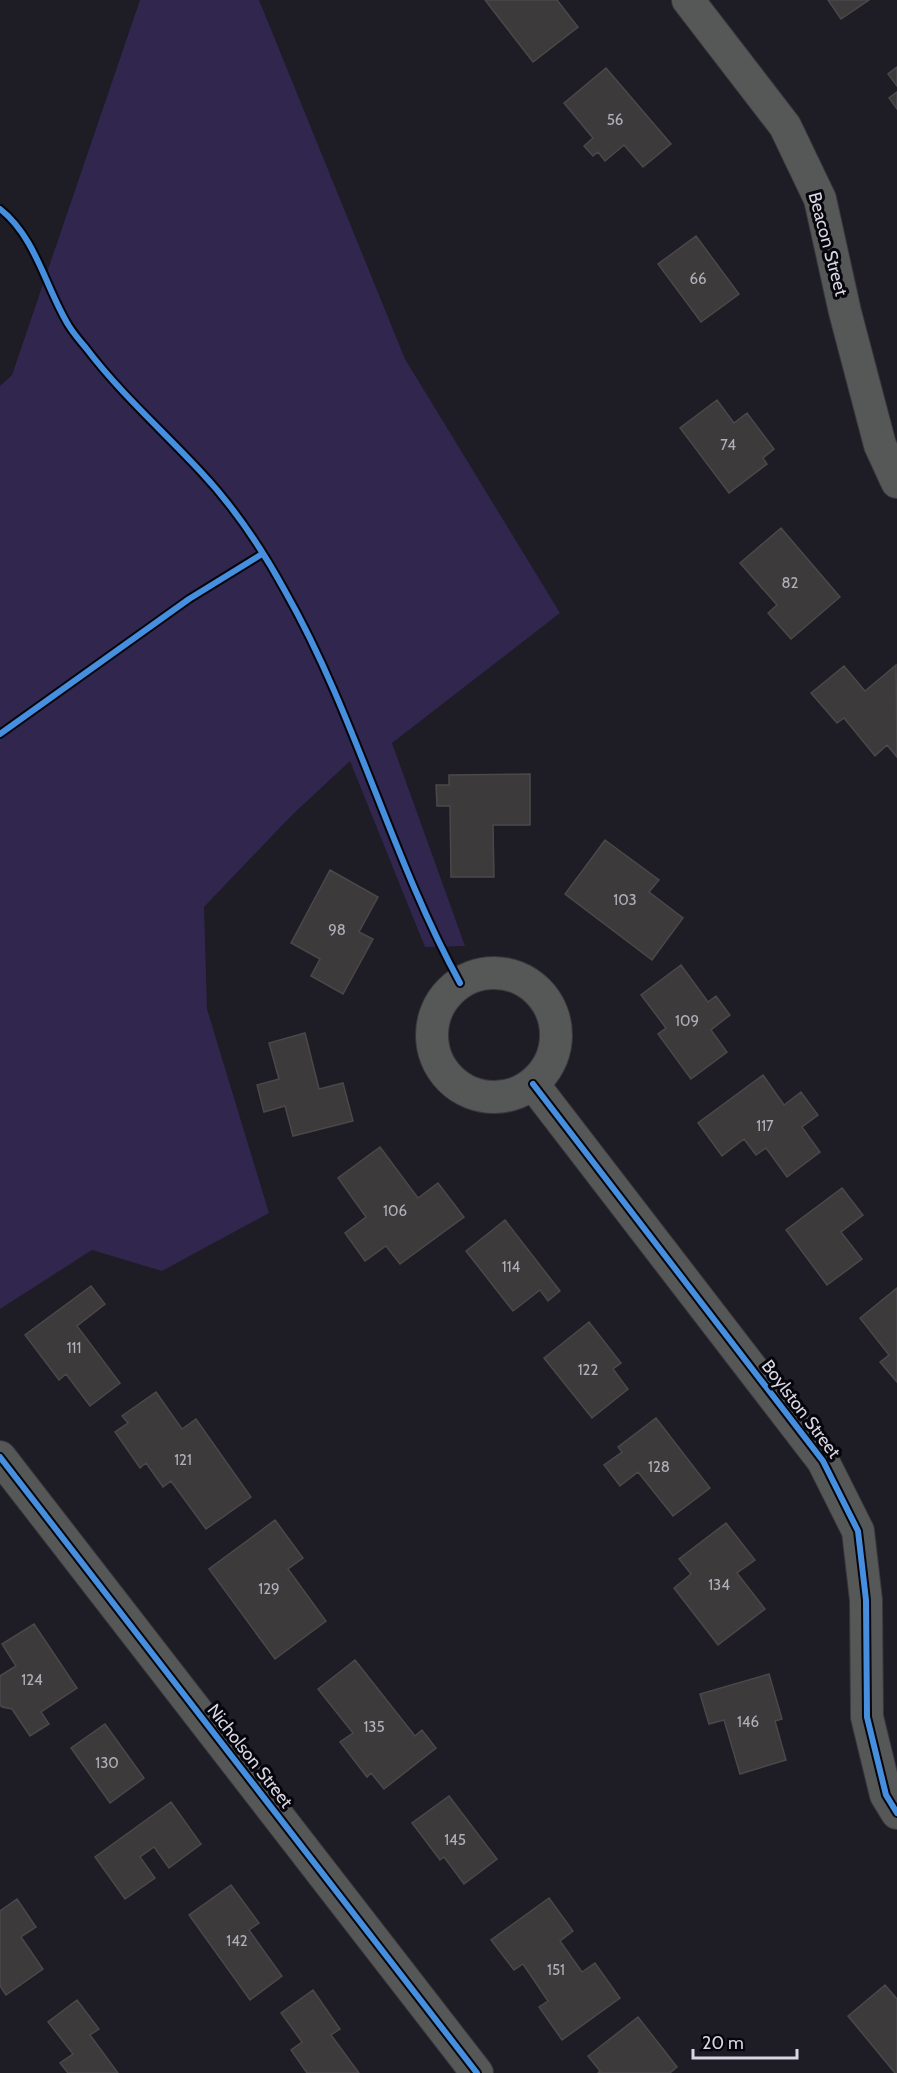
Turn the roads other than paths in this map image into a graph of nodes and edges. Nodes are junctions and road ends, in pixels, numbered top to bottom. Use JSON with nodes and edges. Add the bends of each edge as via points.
{"nodes":[{"id":1,"x":688,"y":0,"type":"edge"},
{"id":2,"x":897,"y":482,"type":"edge"},
{"id":3,"x":533,"y":1084,"type":"dead end"},
{"id":4,"x":0,"y":1457,"type":"edge"},
{"id":5,"x":897,"y":1813,"type":"edge"},
{"id":6,"x":477,"y":2073,"type":"edge"}],
"edges":[{"from":1,"to":2,"type":"street","name":"Beacon Street","via":[[785,126],[820,199],[880,445]]},
{"from":3,"to":5,"type":"street","name":"Boylston Street","via":[[823,1461],[858,1531],[866,1600],[867,1717],[886,1795]]},
{"from":4,"to":6,"type":"street","name":"Nicholson Street"}]}
